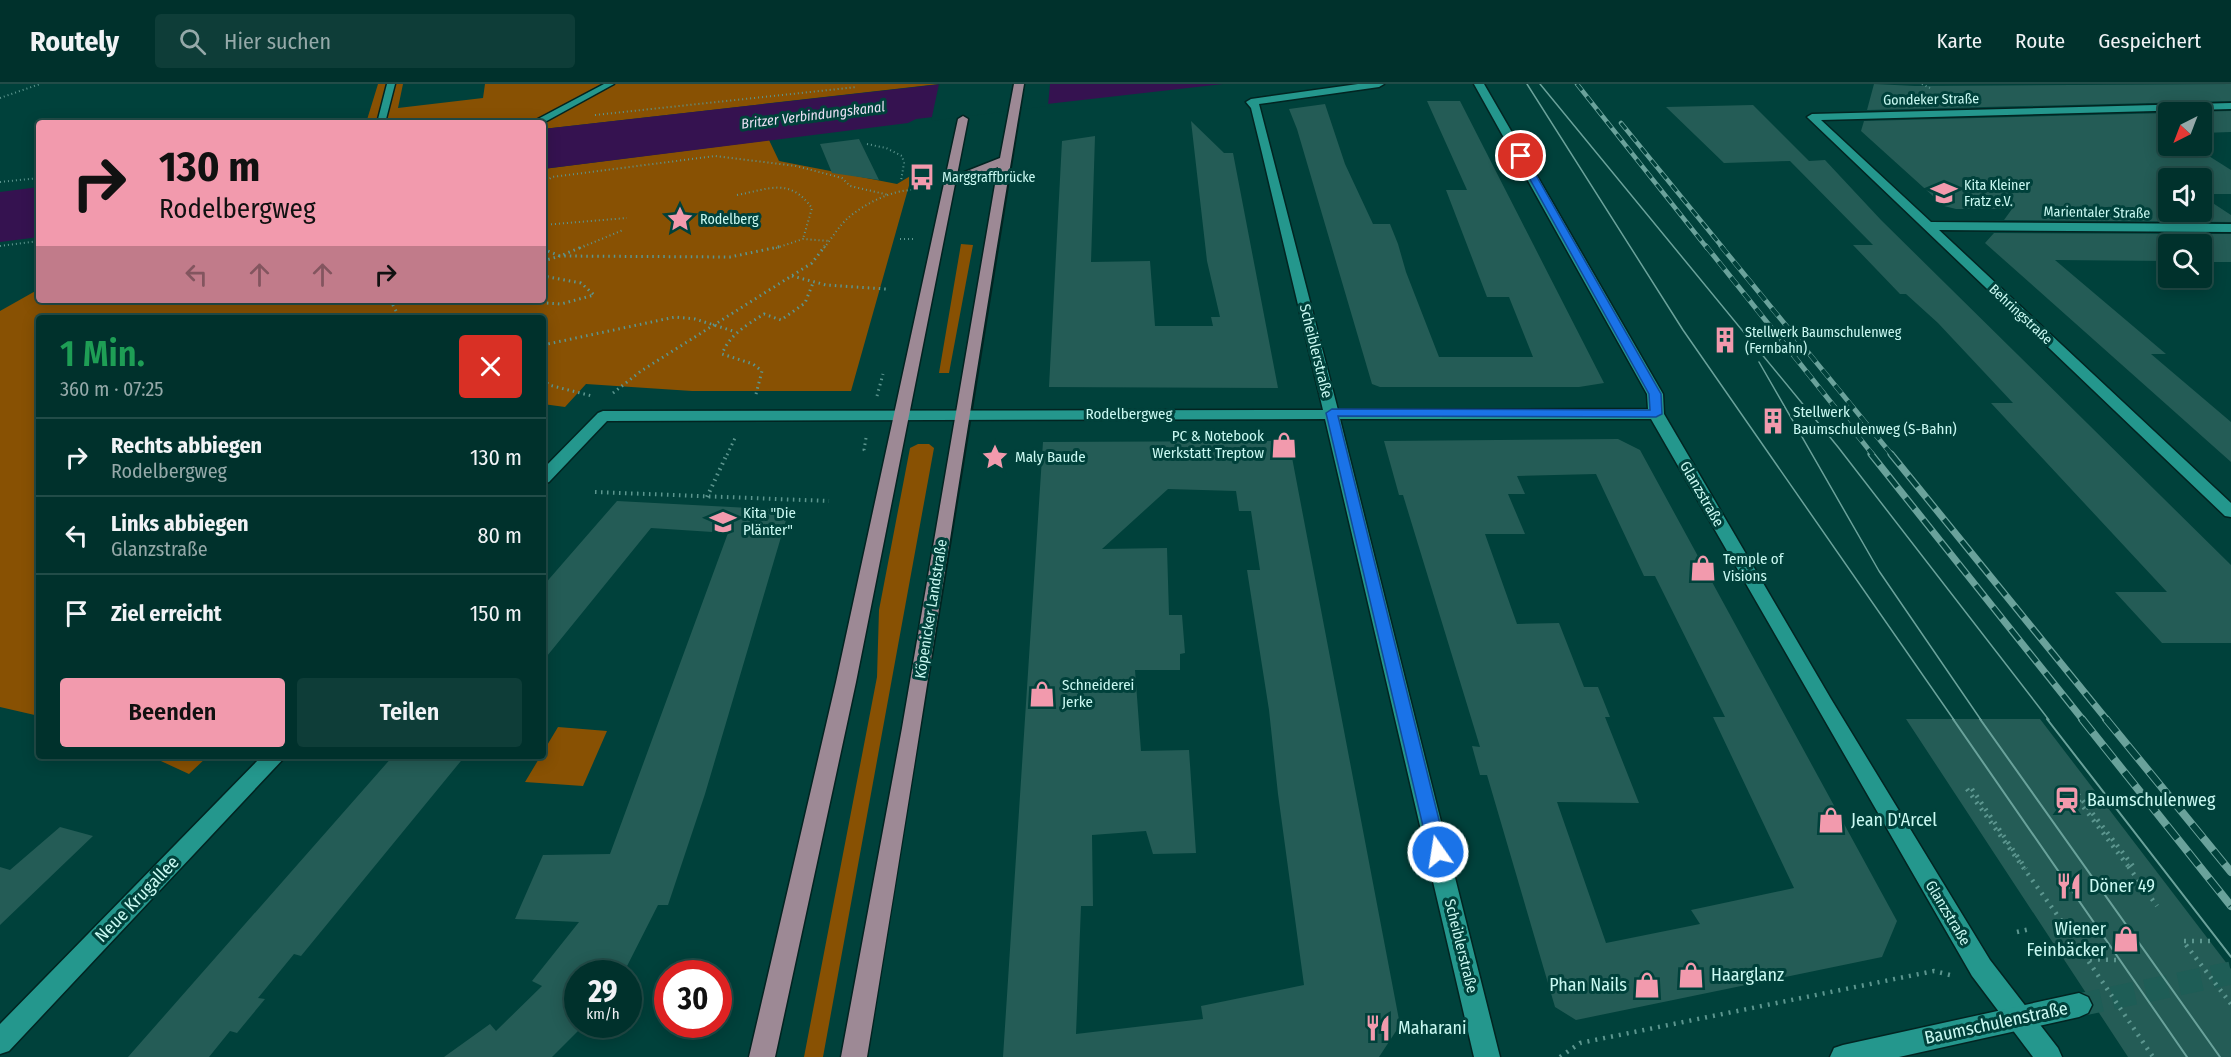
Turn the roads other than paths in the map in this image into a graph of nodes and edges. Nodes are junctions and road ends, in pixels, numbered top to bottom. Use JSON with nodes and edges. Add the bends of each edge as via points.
{"nodes":[{"id":1,"x":391,"y":84,"type":"edge"},
{"id":2,"x":610,"y":84,"type":"edge"},
{"id":3,"x":1020,"y":84,"type":"edge"},
{"id":4,"x":1379,"y":84,"type":"edge"},
{"id":5,"x":1479,"y":84,"type":"edge"},
{"id":6,"x":2231,"y":106,"type":"edge"},
{"id":7,"x":1812,"y":117,"type":"joint"},
{"id":8,"x":963,"y":119,"type":"dead end"},
{"id":9,"x":382,"y":120,"type":"edge"},
{"id":10,"x":542,"y":120,"type":"edge"},
{"id":11,"x":1006,"y":160,"type":"junction"},
{"id":12,"x":948,"y":183,"type":"junction"},
{"id":13,"x":1927,"y":225,"type":"junction"},
{"id":14,"x":2231,"y":228,"type":"edge"},
{"id":15,"x":1332,"y":413,"type":"junction"},
{"id":16,"x":901,"y":414,"type":"junction"},
{"id":17,"x":1656,"y":414,"type":"junction"},
{"id":18,"x":962,"y":415,"type":"junction"},
{"id":19,"x":546,"y":476,"type":"edge"},
{"id":20,"x":2231,"y":512,"type":"edge"},
{"id":21,"x":272,"y":759,"type":"edge"},
{"id":22,"x":2079,"y":1005,"type":"tunnel mouth"},
{"id":23,"x":2019,"y":1018,"type":"junction"},
{"id":24,"x":0,"y":1042,"type":"edge"},
{"id":25,"x":762,"y":1057,"type":"edge"},
{"id":26,"x":855,"y":1057,"type":"edge"},
{"id":27,"x":1487,"y":1057,"type":"edge"},
{"id":28,"x":1843,"y":1057,"type":"edge"},
{"id":29,"x":2049,"y":1057,"type":"edge"}],
"edges":[{"from":1,"to":9,"type":"lane"},
{"from":2,"to":10,"type":"lane"},
{"from":3,"to":11,"type":"main road","name":"Köpenicker Landstraße"},
{"from":4,"to":15,"type":"street","name":"Scheiblerstraße","via":[[1251,102],[1256,107]]},
{"from":5,"to":17,"type":"street","name":"Glanzstraße","via":[[1655,394]]},
{"from":6,"to":7,"type":"street","name":"Gondeker Straße"},
{"from":7,"to":13,"type":"street","name":"Behringstraße"},
{"from":8,"to":12,"type":"main road"},
{"from":11,"to":12,"type":"main road"},
{"from":11,"to":18,"type":"main road","name":"Köpenicker Landstraße"},
{"from":12,"to":16,"type":"main road"},
{"from":13,"to":14,"type":"street","name":"Marientaler Straße"},
{"from":13,"to":20,"type":"street","name":"Behringstraße"},
{"from":15,"to":17,"type":"street","name":"Rodelbergweg"},
{"from":15,"to":18,"type":"street","name":"Rodelbergweg"},
{"from":15,"to":27,"type":"street","name":"Scheiblerstraße"},
{"from":16,"to":18,"type":"street","name":"Rodelbergweg"},
{"from":16,"to":19,"type":"street","name":"Rodelbergweg","via":[[603,416]]},
{"from":16,"to":25,"type":"main road"},
{"from":17,"to":23,"type":"street","name":"Glanzstraße","via":[[1925,875],[1981,968]]},
{"from":18,"to":26,"type":"main road","name":"Köpenicker Landstraße"},
{"from":21,"to":24,"type":"street","name":"Neue Krugallee"},
{"from":22,"to":23,"type":"street","name":"Baumschulenstraße"},
{"from":23,"to":28,"type":"street","name":"Baumschulenstraße"},
{"from":23,"to":29,"type":"street","name":"Glanzstraße"}]}
